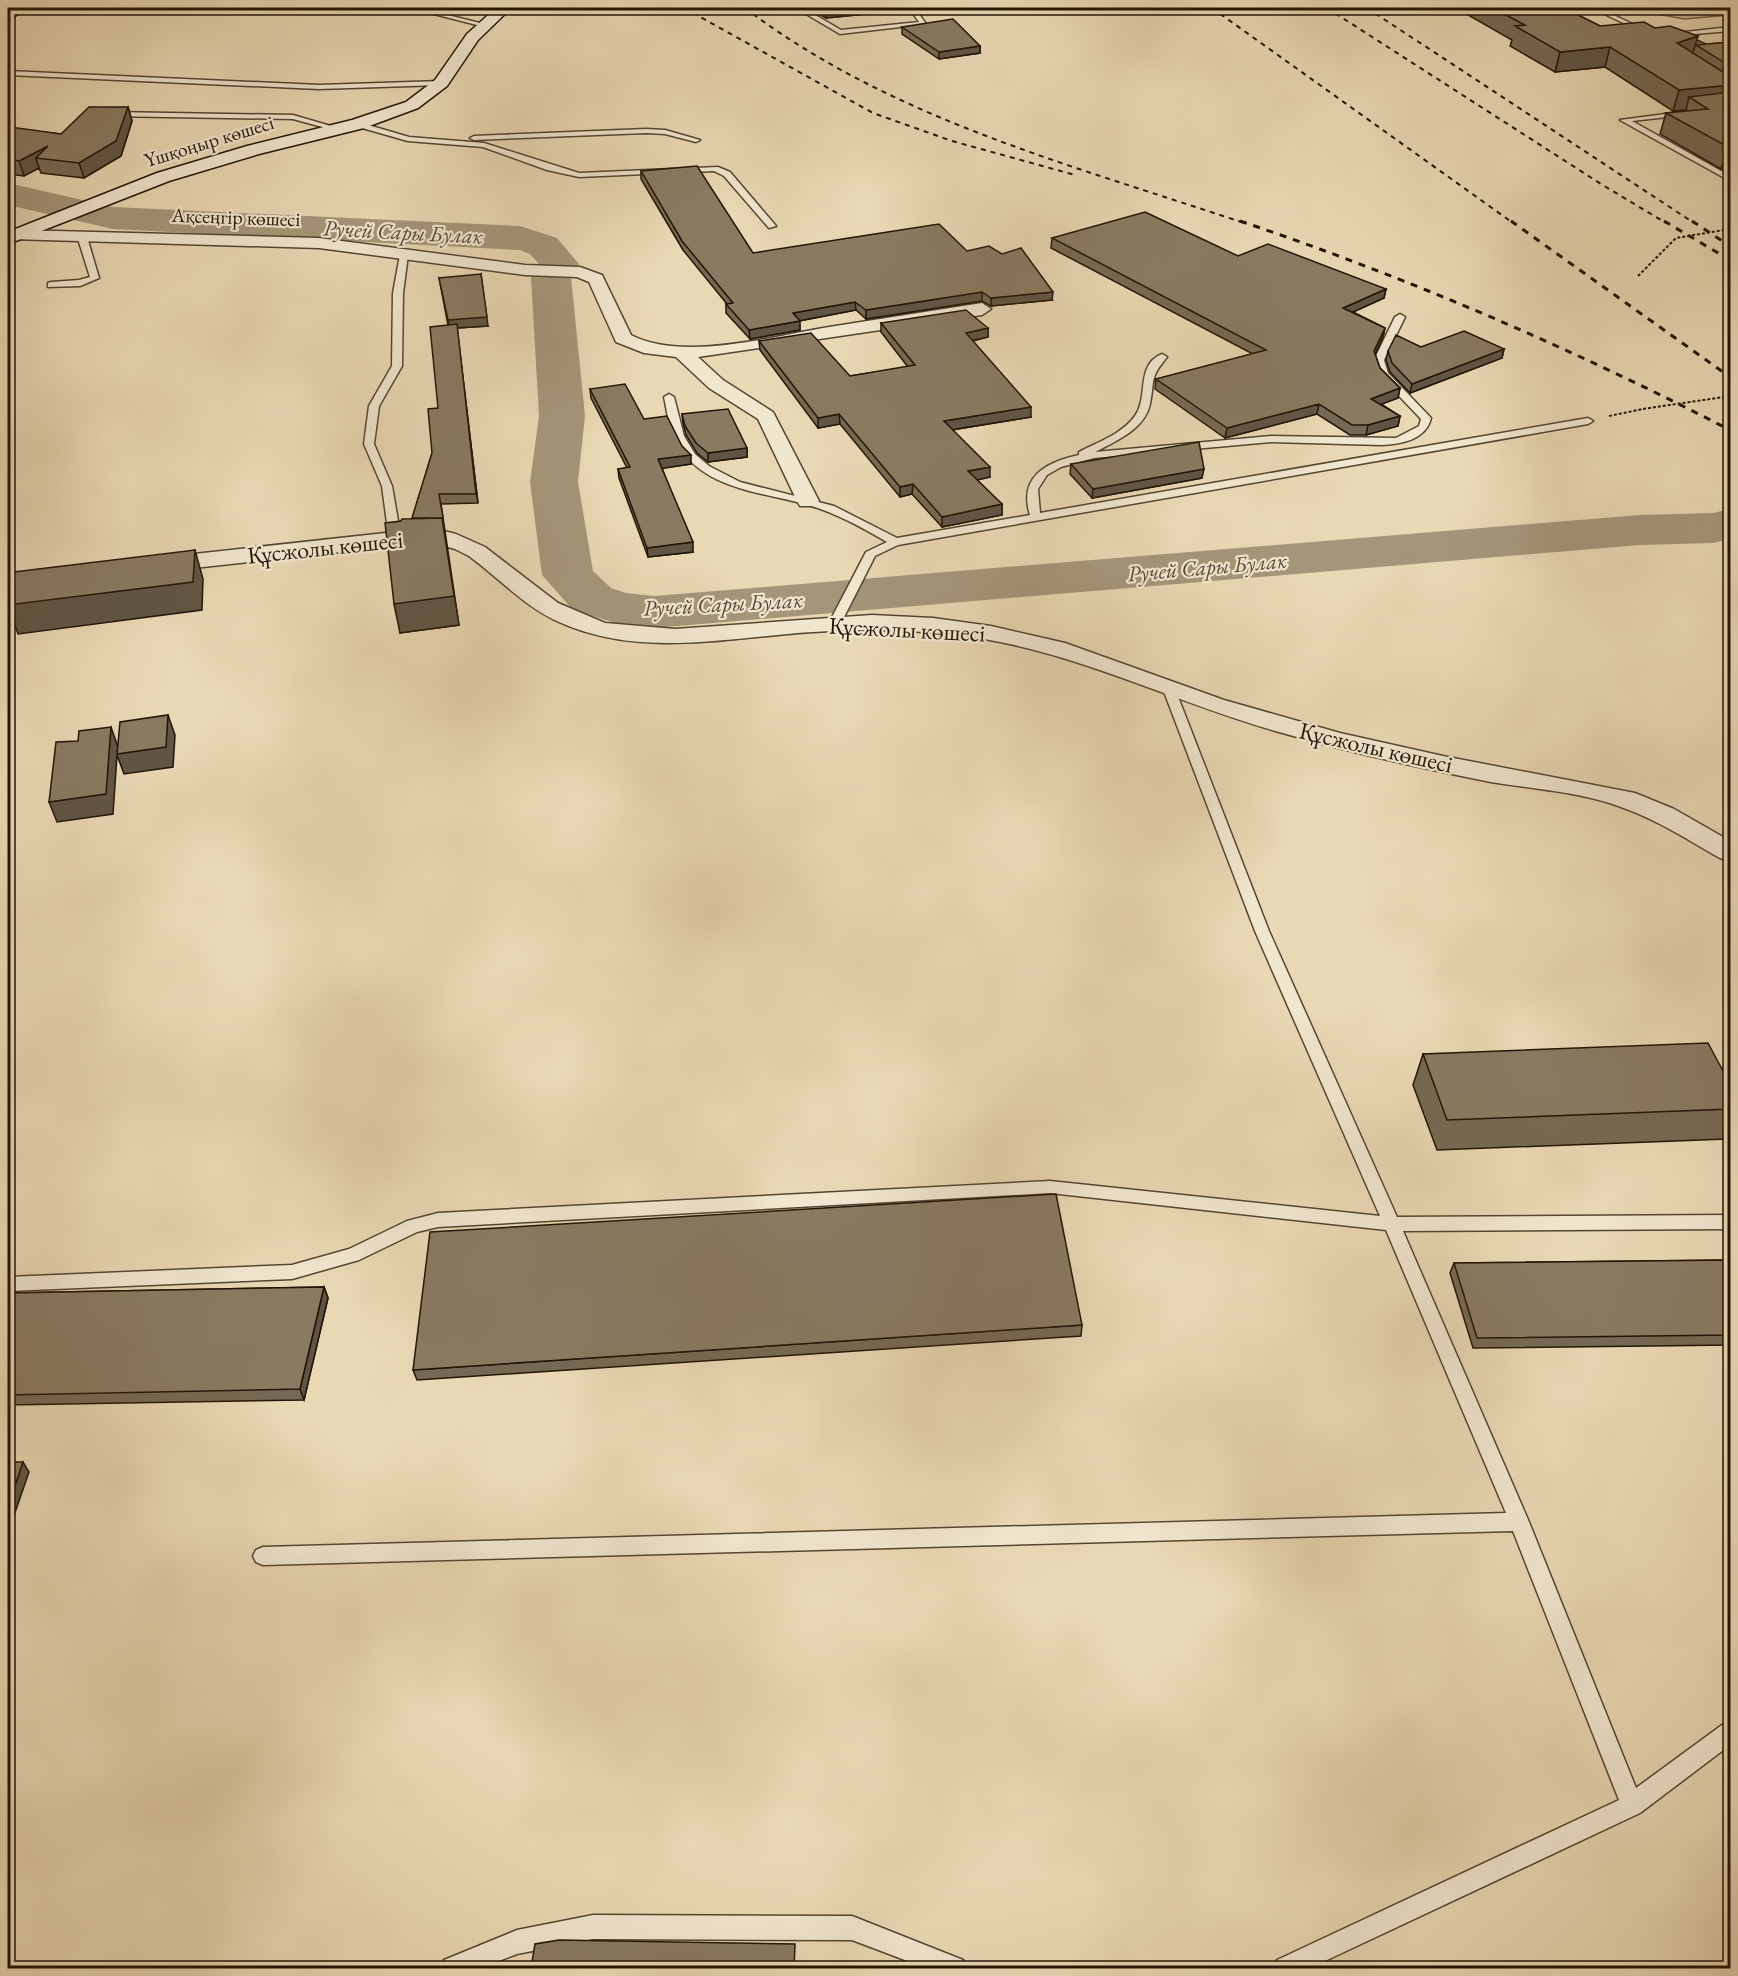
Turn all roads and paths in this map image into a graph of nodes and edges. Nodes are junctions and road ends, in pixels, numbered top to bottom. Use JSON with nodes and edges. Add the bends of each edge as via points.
{"nodes":[{"id":1,"x":413,"y":8,"type":"edge"},
{"id":2,"x":504,"y":8,"type":"edge"},
{"id":3,"x":799,"y":8,"type":"edge"},
{"id":4,"x":912,"y":8,"type":"edge"},
{"id":5,"x":1595,"y":8,"type":"edge"},
{"id":6,"x":485,"y":25,"type":"junction"},
{"id":7,"x":1731,"y":29,"type":"edge"},
{"id":8,"x":1666,"y":34,"type":"edge"},
{"id":9,"x":1656,"y":37,"type":"edge"},
{"id":10,"x":8,"y":73,"type":"edge"},
{"id":11,"x":441,"y":82,"type":"junction"},
{"id":12,"x":1695,"y":112,"type":"edge"},
{"id":13,"x":103,"y":113,"type":"edge"},
{"id":14,"x":358,"y":124,"type":"junction"},
{"id":15,"x":337,"y":129,"type":"junction"},
{"id":16,"x":696,"y":140,"type":"dead end"},
{"id":17,"x":423,"y":141,"type":"junction"},
{"id":18,"x":1731,"y":179,"type":"edge"},
{"id":19,"x":772,"y":226,"type":"dead end"},
{"id":20,"x":1731,"y":229,"type":"edge"},
{"id":21,"x":12,"y":236,"type":"edge"},
{"id":22,"x":83,"y":237,"type":"junction"},
{"id":23,"x":404,"y":255,"type":"junction"},
{"id":24,"x":1638,"y":276,"type":"dead end"},
{"id":25,"x":51,"y":285,"type":"dead end"},
{"id":26,"x":982,"y":309,"type":"dead end"},
{"id":27,"x":1400,"y":317,"type":"dead end"},
{"id":28,"x":683,"y":353,"type":"junction"},
{"id":29,"x":1162,"y":357,"type":"dead end"},
{"id":30,"x":1731,"y":396,"type":"edge"},
{"id":31,"x":669,"y":397,"type":"dead end"},
{"id":32,"x":1588,"y":421,"type":"joint"},
{"id":33,"x":1070,"y":461,"type":"junction"},
{"id":34,"x":808,"y":501,"type":"junction"},
{"id":35,"x":1036,"y":518,"type":"junction"},
{"id":36,"x":395,"y":538,"type":"junction"},
{"id":37,"x":895,"y":542,"type":"junction"},
{"id":38,"x":132,"y":567,"type":"edge"},
{"id":39,"x":835,"y":623,"type":"junction"},
{"id":40,"x":1170,"y":689,"type":"junction"},
{"id":41,"x":1731,"y":852,"type":"edge"},
{"id":42,"x":1731,"y":1222,"type":"edge"},
{"id":43,"x":1392,"y":1224,"type":"junction"},
{"id":44,"x":8,"y":1284,"type":"edge"},
{"id":45,"x":1519,"y":1522,"type":"junction"},
{"id":46,"x":263,"y":1556,"type":"dead end"},
{"id":47,"x":1731,"y":1732,"type":"edge"},
{"id":48,"x":1632,"y":1805,"type":"junction"},
{"id":49,"x":452,"y":1968,"type":"edge"},
{"id":50,"x":955,"y":1968,"type":"edge"},
{"id":51,"x":1285,"y":1968,"type":"edge"}],
"edges":[{"from":1,"to":6,"type":"lane"},
{"from":2,"to":6,"type":"main road","name":"Үшқоңыр көшесі"},
{"from":3,"to":4,"type":"lane","via":[[840,32],[923,24]]},
{"from":5,"to":9,"type":"lane"},
{"from":6,"to":11,"type":"main road","name":"Үшқоңыр көшесі"},
{"from":7,"to":8,"type":"lane"},
{"from":10,"to":11,"type":"lane","via":[[319,87]]},
{"from":11,"to":14,"type":"main road","name":"Үшқоңыр көшесі","via":[[425,97],[400,111]]},
{"from":12,"to":18,"type":"lane","via":[[1624,120]]},
{"from":13,"to":15,"type":"lane","via":[[293,117]]},
{"from":14,"to":15,"type":"main road","name":"Үшқоңыр көшесі"},
{"from":14,"to":17,"type":"lane"},
{"from":15,"to":21,"type":"main road","name":"Үшқоңыр көшесі","via":[[193,167]]},
{"from":16,"to":17,"type":"lane","via":[[665,132],[615,130]]},
{"from":17,"to":19,"type":"lane","via":[[484,145],[579,175],[716,169],[727,174]]},
{"from":20,"to":24,"type":"path","via":[[1676,238]]},
{"from":21,"to":22,"type":"street","name":"Ақсеңгір көшесі"},
{"from":22,"to":23,"type":"street","name":"Ақсеңгір көшесі","via":[[319,243]]},
{"from":22,"to":25,"type":"lane","via":[[95,278]]},
{"from":23,"to":28,"type":"street","name":"Ақсеңгір көшесі","via":[[525,270],[580,272],[596,279],[623,338]]},
{"from":23,"to":36,"type":"lane","via":[[398,293],[397,366],[374,406],[369,444],[387,486]]},
{"from":26,"to":28,"type":"street","name":"Ақсеңгір көшесі"},
{"from":27,"to":33,"type":"lane","via":[[1379,360],[1383,374],[1425,418],[1424,427],[1414,435],[1398,441],[1281,439],[1145,449]]},
{"from":28,"to":34,"type":"street","via":[[716,384],[766,416]]},
{"from":29,"to":33,"type":"lane","via":[[1149,369],[1145,404],[1139,417],[1128,428]]},
{"from":30,"to":32,"type":"path","bridge":true},
{"from":31,"to":34,"type":"lane","via":[[681,441],[706,470],[760,493]]},
{"from":32,"to":35,"type":"lane"},
{"from":33,"to":35,"type":"lane","via":[[1044,472],[1034,483],[1031,505]]},
{"from":34,"to":37,"type":"lane","via":[[852,518]]},
{"from":35,"to":37,"type":"lane"},
{"from":36,"to":38,"type":"street","name":"Құсжолы көшесі"},
{"from":36,"to":39,"type":"street","name":"Құсжолы көшесі","via":[[451,537],[484,554],[544,605],[589,627],[662,637]]},
{"from":37,"to":39,"type":"lane","via":[[870,554]]},
{"from":39,"to":40,"type":"street","name":"Құсжолы көшесі","via":[[991,633],[1080,654]]},
{"from":40,"to":41,"type":"street","name":"Құсжолы көшесі","via":[[1370,749],[1626,799]]},
{"from":40,"to":43,"type":"lane","via":[[1262,931]]},
{"from":42,"to":43,"type":"lane"},
{"from":43,"to":44,"type":"lane","via":[[1050,1187],[438,1220],[413,1227],[353,1255],[292,1272]]},
{"from":43,"to":45,"type":"lane"},
{"from":45,"to":46,"type":"lane"},
{"from":45,"to":48,"type":"lane"},
{"from":47,"to":48,"type":"lane"},
{"from":48,"to":51,"type":"lane"},
{"from":49,"to":50,"type":"lane","via":[[517,1942],[593,1927],[852,1928]]}]}
